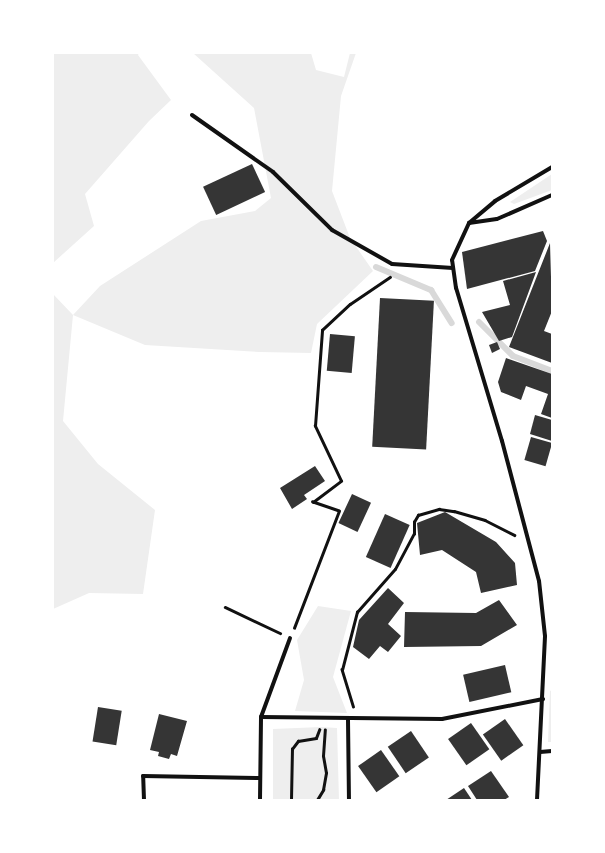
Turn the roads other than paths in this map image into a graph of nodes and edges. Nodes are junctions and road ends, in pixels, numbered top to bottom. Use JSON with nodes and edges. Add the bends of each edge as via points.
{"nodes":[{"id":1,"x":192,"y":115,"type":"dead end"},
{"id":2,"x":552,"y":167,"type":"edge"},
{"id":3,"x":552,"y":196,"type":"edge"},
{"id":4,"x":469,"y":223,"type":"junction"},
{"id":5,"x":453,"y":268,"type":"junction"},
{"id":6,"x":290,"y":638,"type":"road end"},
{"id":7,"x":543,"y":699,"type":"junction"},
{"id":8,"x":261,"y":717,"type":"junction"},
{"id":9,"x":348,"y":720,"type":"junction"},
{"id":10,"x":552,"y":751,"type":"edge"},
{"id":11,"x":540,"y":752,"type":"junction"},
{"id":12,"x":259,"y":778,"type":"junction"},
{"id":13,"x":144,"y":800,"type":"edge"},
{"id":14,"x":260,"y":800,"type":"edge"},
{"id":15,"x":349,"y":800,"type":"edge"},
{"id":16,"x":537,"y":800,"type":"edge"}],
"edges":[{"from":1,"to":5,"type":"street","via":[[273,172],[332,230],[392,264]]},
{"from":2,"to":4,"type":"street","via":[[495,201]]},
{"from":3,"to":4,"type":"street","via":[[497,219]]},
{"from":4,"to":5,"type":"street","via":[[452,260]]},
{"from":5,"to":7,"type":"street","via":[[456,288],[504,448],[539,581],[545,636]]},
{"from":6,"to":8,"type":"street"},
{"from":7,"to":9,"type":"street","via":[[442,720]]},
{"from":7,"to":11,"type":"street"},
{"from":8,"to":9,"type":"street"},
{"from":8,"to":12,"type":"street"},
{"from":9,"to":15,"type":"street"},
{"from":10,"to":11,"type":"street"},
{"from":11,"to":16,"type":"street"},
{"from":12,"to":13,"type":"street","via":[[144,776]]},
{"from":12,"to":14,"type":"street"}]}
